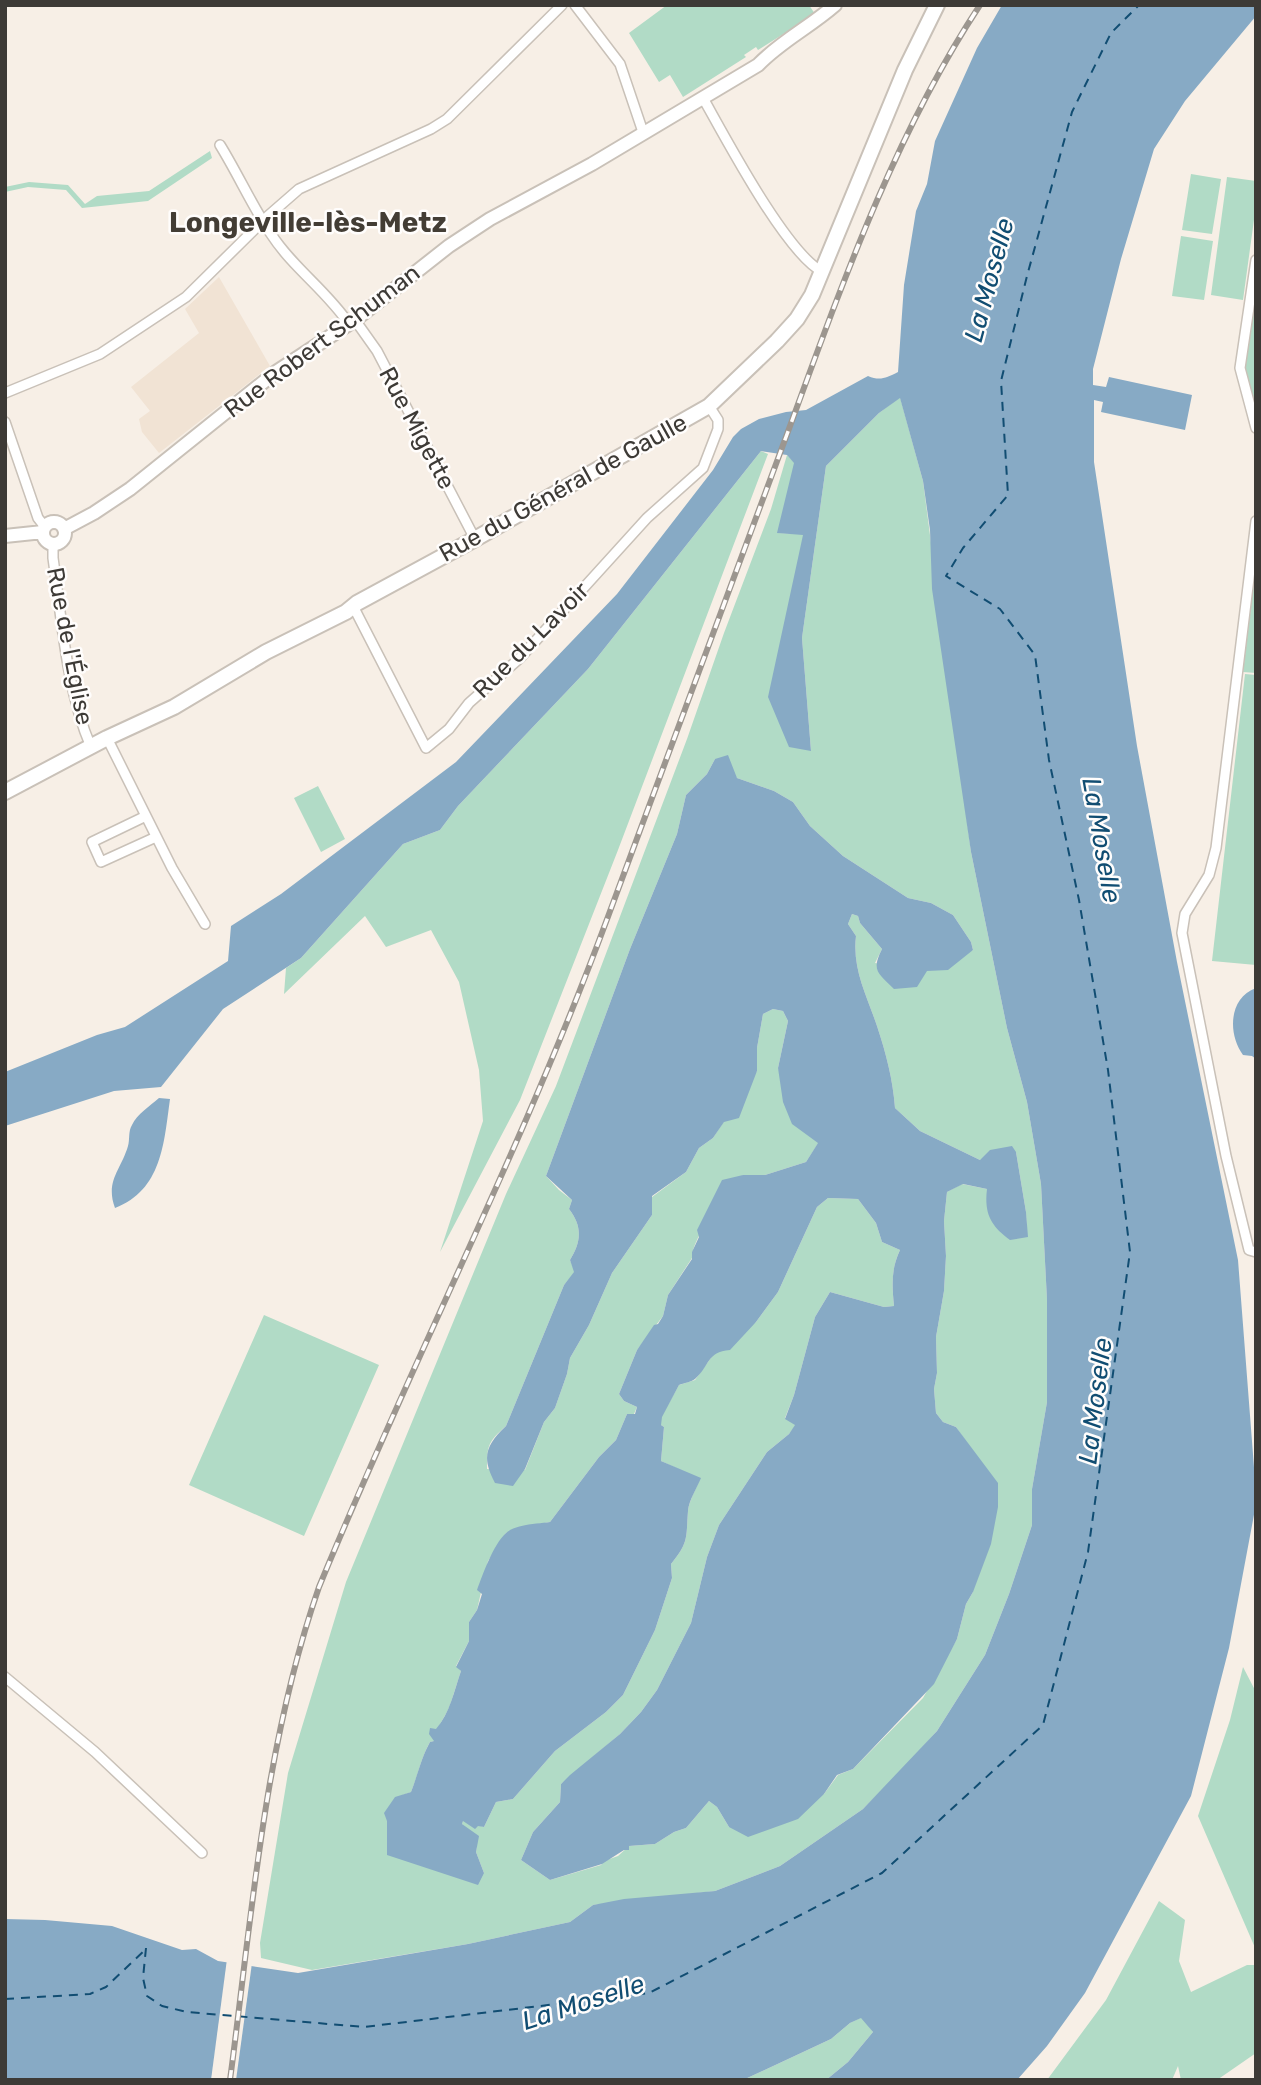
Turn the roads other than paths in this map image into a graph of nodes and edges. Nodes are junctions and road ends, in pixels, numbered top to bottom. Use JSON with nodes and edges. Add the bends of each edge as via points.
{"nodes":[{"id":1,"x":562,"y":5,"type":"edge"},
{"id":2,"x":575,"y":5,"type":"edge"},
{"id":3,"x":835,"y":5,"type":"edge"},
{"id":4,"x":937,"y":5,"type":"edge"},
{"id":5,"x":702,"y":98,"type":"junction"},
{"id":6,"x":643,"y":132,"type":"junction"},
{"id":7,"x":220,"y":145,"type":"dead end"},
{"id":8,"x":264,"y":221,"type":"junction"},
{"id":9,"x":1256,"y":260,"type":"edge"},
{"id":10,"x":823,"y":272,"type":"junction"},
{"id":11,"x":352,"y":322,"type":"junction"},
{"id":12,"x":5,"y":393,"type":"edge"},
{"id":13,"x":709,"y":406,"type":"junction"},
{"id":14,"x":5,"y":422,"type":"edge"},
{"id":15,"x":1256,"y":428,"type":"edge"},
{"id":16,"x":1256,"y":521,"type":"edge"},
{"id":17,"x":64,"y":529,"type":"junction"},
{"id":18,"x":44,"y":530,"type":"junction"},
{"id":19,"x":5,"y":536,"type":"edge"},
{"id":20,"x":475,"y":539,"type":"junction"},
{"id":21,"x":53,"y":544,"type":"junction"},
{"id":22,"x":353,"y":606,"type":"junction"},
{"id":23,"x":107,"y":738,"type":"junction"},
{"id":24,"x":91,"y":747,"type":"junction"},
{"id":25,"x":5,"y":792,"type":"edge"},
{"id":26,"x":146,"y":816,"type":"junction"},
{"id":27,"x":156,"y":837,"type":"junction"},
{"id":28,"x":205,"y":924,"type":"dead end"},
{"id":29,"x":1256,"y":1252,"type":"edge"},
{"id":30,"x":5,"y":1677,"type":"edge"},
{"id":31,"x":202,"y":1853,"type":"dead end"}],
"edges":[{"from":1,"to":8,"type":"street","via":[[447,119],[299,189]]},
{"from":2,"to":6,"type":"street","via":[[620,64]]},
{"from":3,"to":5,"type":"street","name":"Rue Robert Schuman","via":[[758,65]]},
{"from":4,"to":10,"type":"main road","name":"Rue du Général de Gaulle","via":[[905,70]]},
{"from":5,"to":6,"type":"street","name":"Rue Robert Schuman"},
{"from":5,"to":10,"type":"street","via":[[788,238]]},
{"from":6,"to":11,"type":"street","name":"Rue Robert Schuman","via":[[490,219]]},
{"from":7,"to":8,"type":"street","name":"Rue Migette"},
{"from":8,"to":11,"type":"street","name":"Rue Migette","via":[[293,263]]},
{"from":8,"to":12,"type":"street","via":[[186,297],[100,354]]},
{"from":9,"to":15,"type":"street","via":[[1240,368]]},
{"from":10,"to":13,"type":"main road","name":"Rue du Général de Gaulle","via":[[797,319]]},
{"from":11,"to":17,"type":"street","name":"Rue Robert Schuman","via":[[276,372],[130,489]]},
{"from":11,"to":20,"type":"street","name":"Rue Migette","via":[[377,351]]},
{"from":13,"to":20,"type":"main road","name":"Rue du Général de Gaulle"},
{"from":13,"to":22,"type":"street","name":"Rue du Lavoir","via":[[718,429],[703,468],[647,518],[520,658],[426,748]]},
{"from":14,"to":18,"type":"street"},
{"from":16,"to":29,"type":"street","via":[[1216,848],[1209,875],[1185,914],[1182,933],[1226,1156],[1248,1250]]},
{"from":17,"to":18,"type":"street","via":[[53,523]]},
{"from":17,"to":21,"type":"street","via":[[63,540]]},
{"from":18,"to":19,"type":"street"},
{"from":18,"to":21,"type":"street"},
{"from":20,"to":22,"type":"main road","name":"Rue du Général de Gaulle"},
{"from":21,"to":24,"type":"street","name":"Rue de l'Église","via":[[71,679]]},
{"from":22,"to":23,"type":"main road","name":"Rue du Général de Gaulle","via":[[220,677],[174,707]]},
{"from":23,"to":24,"type":"main road","name":"Rue du Général de Gaulle"},
{"from":23,"to":26,"type":"street"},
{"from":24,"to":25,"type":"main road","name":"Rue du Général de Gaulle"},
{"from":26,"to":27,"type":"street"},
{"from":26,"to":27,"type":"street","via":[[92,842],[101,862]]},
{"from":27,"to":28,"type":"street"},
{"from":30,"to":31,"type":"street","via":[[95,1752]]}]}
